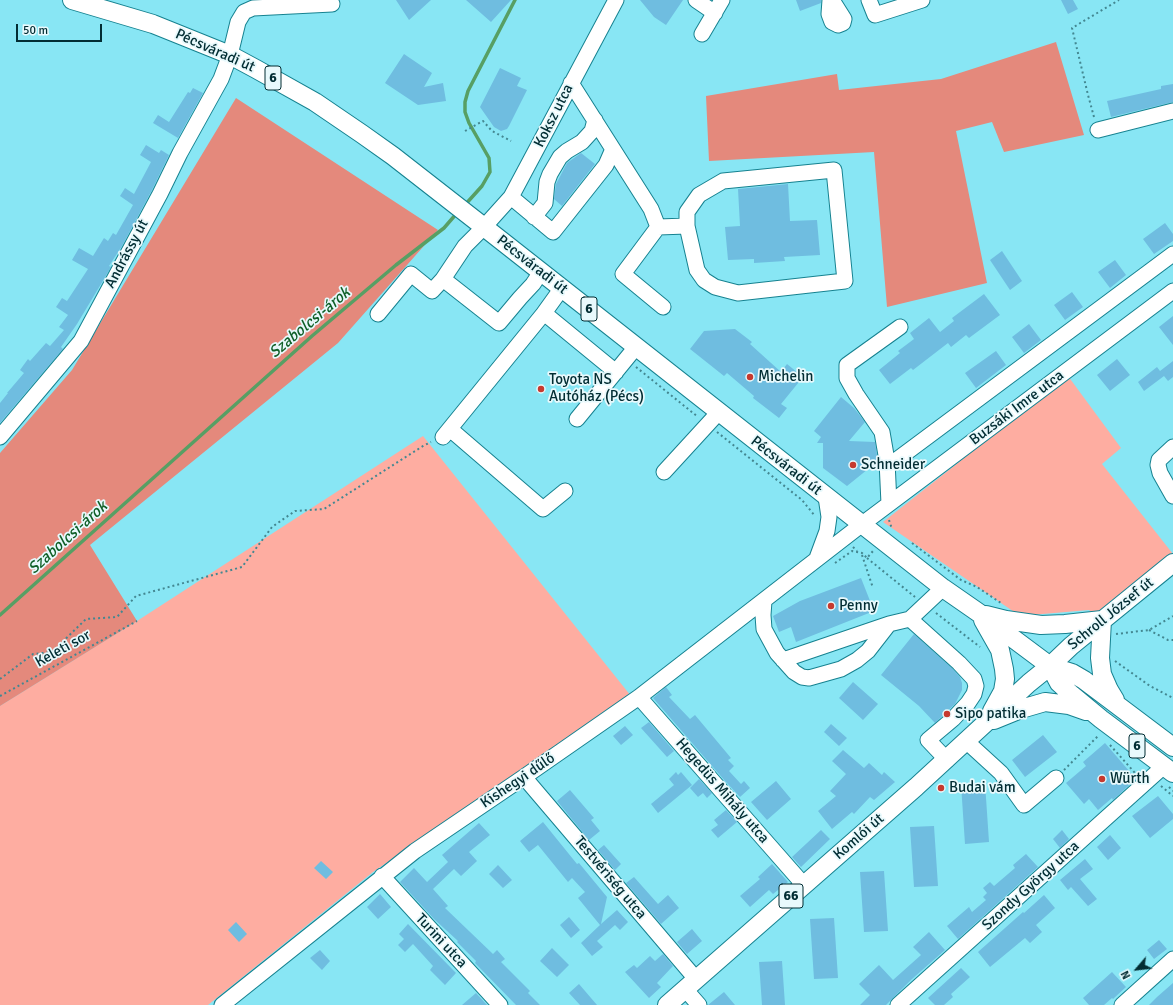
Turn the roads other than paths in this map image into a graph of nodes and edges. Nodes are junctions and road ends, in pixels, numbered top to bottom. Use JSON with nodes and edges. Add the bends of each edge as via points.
{"nodes":[{"id":1,"x":72,"y":0,"type":"edge"},
{"id":2,"x":616,"y":0,"type":"edge"},
{"id":3,"x":696,"y":0,"type":"edge"},
{"id":4,"x":869,"y":0,"type":"edge"},
{"id":5,"x":922,"y":0,"type":"edge"},
{"id":6,"x":332,"y":4,"type":"dead end"},
{"id":7,"x":719,"y":6,"type":"edge"},
{"id":8,"x":702,"y":34,"type":"dead end"},
{"id":9,"x":230,"y":55,"type":"junction"},
{"id":10,"x":571,"y":83,"type":"junction"},
{"id":11,"x":1173,"y":111,"type":"edge"},
{"id":12,"x":595,"y":120,"type":"junction"},
{"id":13,"x":1098,"y":130,"type":"road end"},
{"id":14,"x":613,"y":149,"type":"junction"},
{"id":15,"x":511,"y":197,"type":"junction"},
{"id":16,"x":534,"y":217,"type":"junction"},
{"id":17,"x":687,"y":226,"type":"junction"},
{"id":18,"x":484,"y":227,"type":"junction"},
{"id":19,"x":658,"y":227,"type":"junction"},
{"id":20,"x":1173,"y":254,"type":"edge"},
{"id":21,"x":541,"y":272,"type":"junction"},
{"id":22,"x":443,"y":279,"type":"junction"},
{"id":23,"x":562,"y":288,"type":"junction"},
{"id":24,"x":1173,"y":291,"type":"edge"},
{"id":25,"x":663,"y":307,"type":"dead end"},
{"id":26,"x":544,"y":313,"type":"junction"},
{"id":27,"x":378,"y":314,"type":"dead end"},
{"id":28,"x":900,"y":327,"type":"dead end"},
{"id":29,"x":631,"y":353,"type":"junction"},
{"id":30,"x":616,"y":372,"type":"junction"},
{"id":31,"x":577,"y":419,"type":"dead end"},
{"id":32,"x":713,"y":419,"type":"junction"},
{"id":33,"x":0,"y":437,"type":"edge"},
{"id":34,"x":1173,"y":447,"type":"edge"},
{"id":35,"x":887,"y":467,"type":"junction"},
{"id":36,"x":664,"y":472,"type":"dead end"},
{"id":37,"x":565,"y":491,"type":"dead end"},
{"id":38,"x":1173,"y":496,"type":"edge"},
{"id":39,"x":826,"y":497,"type":"junction"},
{"id":40,"x":885,"y":507,"type":"junction"},
{"id":41,"x":861,"y":525,"type":"junction"},
{"id":42,"x":816,"y":559,"type":"junction"},
{"id":43,"x":1173,"y":563,"type":"edge"},
{"id":44,"x":943,"y":588,"type":"junction"},
{"id":45,"x":764,"y":601,"type":"junction"},
{"id":46,"x":978,"y":613,"type":"junction"},
{"id":47,"x":910,"y":619,"type":"junction"},
{"id":48,"x":889,"y":624,"type":"junction"},
{"id":49,"x":1107,"y":627,"type":"junction"},
{"id":50,"x":783,"y":660,"type":"junction"},
{"id":51,"x":1050,"y":666,"type":"junction"},
{"id":52,"x":639,"y":697,"type":"junction"},
{"id":53,"x":1119,"y":705,"type":"junction"},
{"id":54,"x":982,"y":725,"type":"junction"},
{"id":55,"x":1100,"y":729,"type":"junction"},
{"id":56,"x":966,"y":741,"type":"junction"},
{"id":57,"x":1173,"y":747,"type":"edge"},
{"id":58,"x":946,"y":760,"type":"junction"},
{"id":59,"x":1159,"y":775,"type":"edge"},
{"id":60,"x":524,"y":777,"type":"junction"},
{"id":61,"x":1056,"y":778,"type":"road end"},
{"id":62,"x":382,"y":876,"type":"junction"},
{"id":63,"x":804,"y":884,"type":"junction"},
{"id":64,"x":1173,"y":959,"type":"edge"},
{"id":65,"x":690,"y":984,"type":"junction"},
{"id":66,"x":222,"y":1005,"type":"edge"},
{"id":67,"x":500,"y":1005,"type":"edge"},
{"id":68,"x":667,"y":1005,"type":"edge"},
{"id":69,"x":699,"y":1005,"type":"edge"},
{"id":70,"x":898,"y":1005,"type":"edge"},
{"id":71,"x":1122,"y":1005,"type":"edge"}],
"edges":[{"from":1,"to":9,"type":"main road","name":"Pécsváradi út","number":"6","via":[[153,24]]},
{"from":2,"to":10,"type":"street","name":"Koksz utca"},
{"from":3,"to":7,"type":"street"},
{"from":4,"to":5,"type":"street","via":[[875,15]]},
{"from":6,"to":9,"type":"street","name":"Andrássy út","via":[[253,8],[244,12],[238,22]]},
{"from":7,"to":8,"type":"street"},
{"from":9,"to":18,"type":"main road","name":"Pécsváradi út","number":"6","via":[[320,106],[393,156]]},
{"from":9,"to":33,"type":"street","name":"Andrássy út","via":[[221,79],[81,341]]},
{"from":10,"to":12,"type":"street"},
{"from":10,"to":15,"type":"street","name":"Koksz utca"},
{"from":11,"to":13,"type":"street"},
{"from":12,"to":14,"type":"street"},
{"from":12,"to":16,"type":"street","via":[[592,131],[582,142],[560,157],[547,182],[545,203]]},
{"from":14,"to":16,"type":"street","via":[[606,165],[552,232]]},
{"from":14,"to":19,"type":"street","via":[[651,209]]},
{"from":15,"to":16,"type":"street"},
{"from":15,"to":18,"type":"street","name":"Koksz utca"},
{"from":17,"to":17,"type":"street","via":[[697,270],[704,280],[715,287],[738,293],[845,281],[834,170],[723,181],[699,194],[687,212]]},
{"from":17,"to":19,"type":"street"},
{"from":18,"to":21,"type":"main road","name":"Pécsváradi út","number":"6"},
{"from":18,"to":22,"type":"street","name":"Koksz utca","via":[[465,246]]},
{"from":19,"to":25,"type":"street","via":[[623,274]]},
{"from":20,"to":35,"type":"street"},
{"from":21,"to":22,"type":"street","via":[[499,323]]},
{"from":21,"to":23,"type":"main road","name":"Pécsváradi út","number":"6"},
{"from":22,"to":27,"type":"street","via":[[432,291],[411,274]]},
{"from":23,"to":26,"type":"street"},
{"from":23,"to":29,"type":"main road","name":"Pécsváradi út","number":"6"},
{"from":24,"to":40,"type":"street","name":"Buzsáki Imre utca"},
{"from":26,"to":30,"type":"street"},
{"from":26,"to":37,"type":"street","via":[[446,433],[543,509]]},
{"from":28,"to":35,"type":"street","via":[[847,365],[850,383],[882,432]]},
{"from":29,"to":30,"type":"street"},
{"from":29,"to":32,"type":"main road","name":"Pécsváradi út","number":"6"},
{"from":30,"to":31,"type":"street"},
{"from":32,"to":36,"type":"street"},
{"from":32,"to":39,"type":"main road","name":"Pécsváradi út","number":"6"},
{"from":34,"to":38,"type":"street","via":[[1159,460],[1158,465]]},
{"from":35,"to":40,"type":"street"},
{"from":39,"to":41,"type":"main road","name":"Pécsváradi út","number":"6"},
{"from":39,"to":42,"type":"street","name":"Kishegyi dűlő","via":[[828,528]]},
{"from":40,"to":41,"type":"street","name":"Buzsáki Imre utca"},
{"from":41,"to":42,"type":"street","name":"Kishegyi dűlő"},
{"from":41,"to":44,"type":"main road","name":"Pécsváradi út","number":"6"},
{"from":42,"to":45,"type":"street","name":"Kishegyi dűlő"},
{"from":43,"to":49,"type":"main road","name":"Schroll József út"},
{"from":44,"to":46,"type":"main road","name":"Pécsváradi út","number":"6"},
{"from":44,"to":47,"type":"street"},
{"from":45,"to":50,"type":"street","via":[[764,629]]},
{"from":45,"to":52,"type":"street","name":"Kishegyi dűlő"},
{"from":46,"to":49,"type":"main road","via":[[1006,620],[1041,624]]},
{"from":46,"to":51,"type":"main road","name":"Pécsváradi út","number":"6"},
{"from":46,"to":54,"type":"main road","via":[[1000,650],[1005,679],[1000,699]]},
{"from":47,"to":48,"type":"street"},
{"from":47,"to":58,"type":"street","via":[[963,667],[974,679],[976,686],[968,703],[928,740]]},
{"from":48,"to":50,"type":"street"},
{"from":48,"to":50,"type":"street","via":[[868,651],[841,669],[809,678],[802,677]]},
{"from":49,"to":51,"type":"main road","name":"Schroll József út","via":[[1071,646]]},
{"from":49,"to":53,"type":"main road","via":[[1100,658],[1102,674]]},
{"from":51,"to":53,"type":"main road","number":"6","via":[[1072,673]]},
{"from":51,"to":54,"type":"main road","name":"Komlói út","number":"66"},
{"from":51,"to":55,"type":"main road","number":"6","via":[[1059,683]]},
{"from":52,"to":60,"type":"street","name":"Kishegyi dűlő"},
{"from":52,"to":63,"type":"street","name":"Hegedüs Mihály utca"},
{"from":53,"to":57,"type":"main road","number":"6"},
{"from":54,"to":55,"type":"main road","via":[[1045,702],[1081,709]]},
{"from":54,"to":56,"type":"main road","name":"Komlói út","number":"66"},
{"from":55,"to":59,"type":"main road","number":"6"},
{"from":56,"to":58,"type":"main road","name":"Komlói út","number":"66"},
{"from":56,"to":61,"type":"street","via":[[1001,773],[1024,805]]},
{"from":58,"to":63,"type":"main road","name":"Komlói út","number":"66"},
{"from":59,"to":70,"type":"street","name":"Szondy György utca"},
{"from":60,"to":62,"type":"street","name":"Kishegyi dűlő"},
{"from":60,"to":65,"type":"street","name":"Testvériség utca"},
{"from":62,"to":66,"type":"street","name":"Kishegyi dűlő"},
{"from":62,"to":67,"type":"street","name":"Turini utca"},
{"from":63,"to":65,"type":"main road","name":"Komlói út","number":"66"},
{"from":64,"to":71,"type":"street"},
{"from":65,"to":68,"type":"main road","name":"Komlói út","number":"66"},
{"from":65,"to":69,"type":"street","name":"Testvériség utca"}]}
